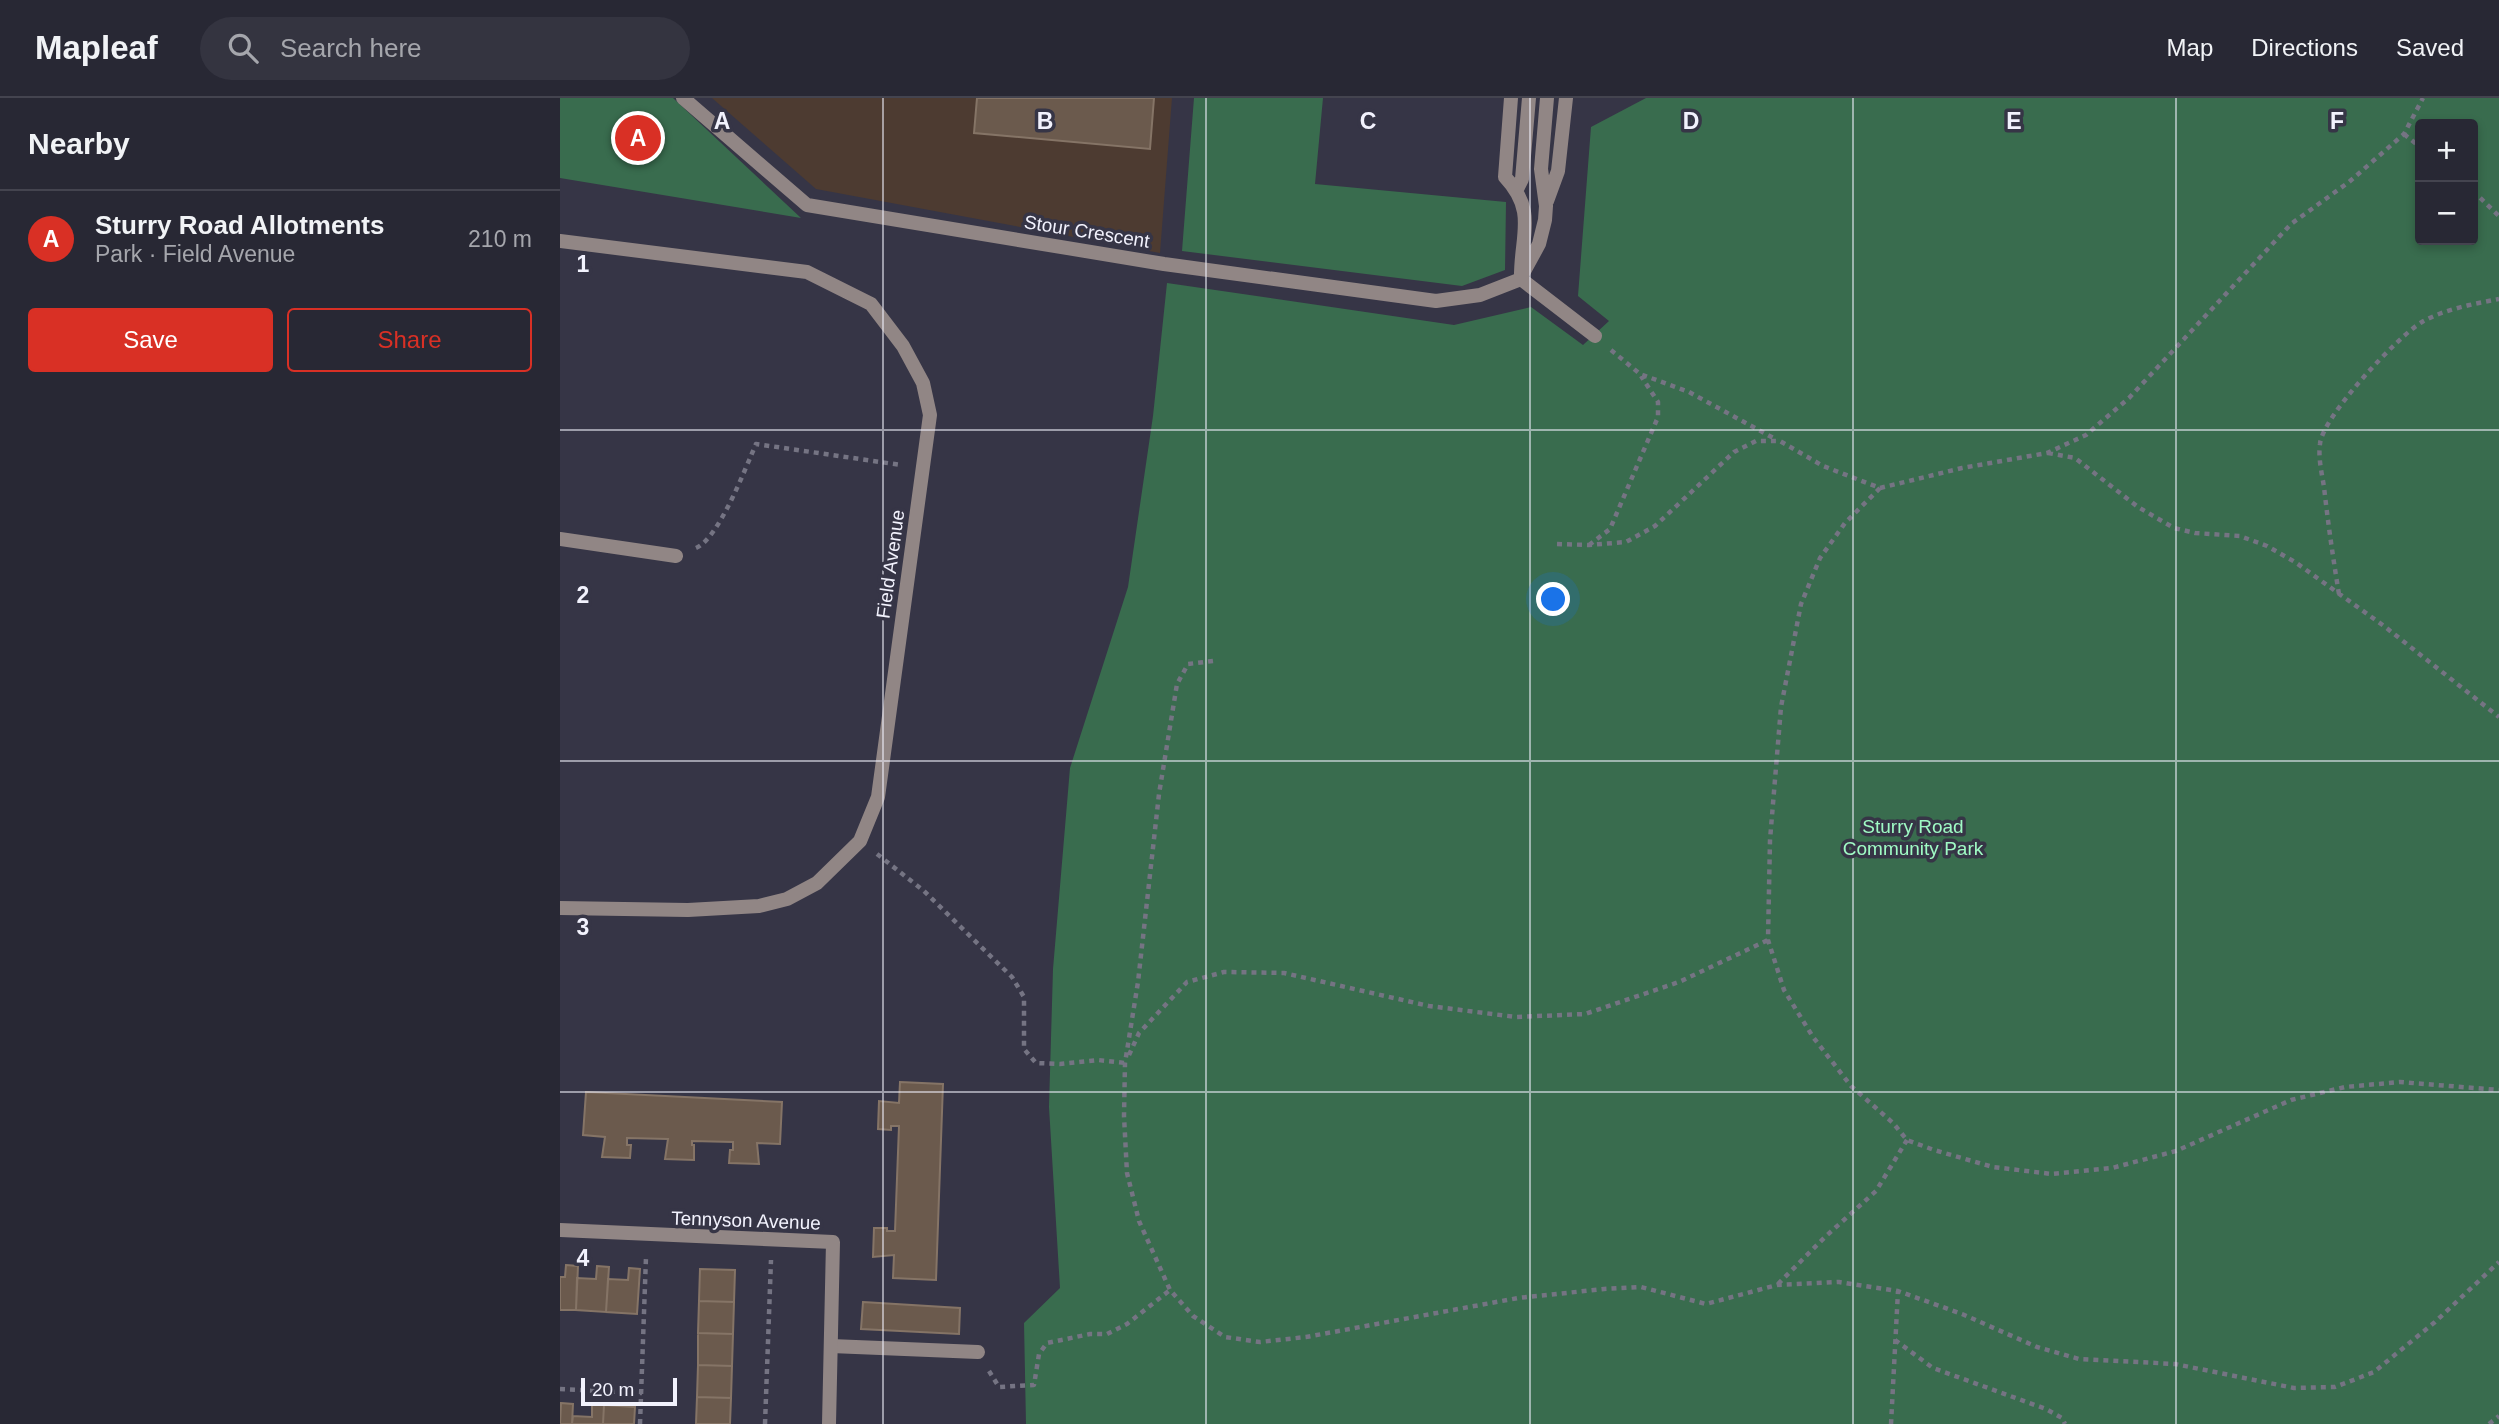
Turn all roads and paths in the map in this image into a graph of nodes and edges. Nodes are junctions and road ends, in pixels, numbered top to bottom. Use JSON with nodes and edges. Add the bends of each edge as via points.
{"nodes":[{"id":1,"x":683,"y":98,"type":"edge"},
{"id":2,"x":1511,"y":98,"type":"edge"},
{"id":3,"x":1529,"y":98,"type":"edge"},
{"id":4,"x":1547,"y":98,"type":"edge"},
{"id":5,"x":1566,"y":98,"type":"edge"},
{"id":6,"x":2423,"y":98,"type":"edge"},
{"id":7,"x":2404,"y":134,"type":"junction"},
{"id":8,"x":2415,"y":143,"type":"edge"},
{"id":9,"x":1517,"y":190,"type":"junction"},
{"id":10,"x":2478,"y":196,"type":"edge"},
{"id":11,"x":1546,"y":206,"type":"junction"},
{"id":12,"x":2499,"y":216,"type":"edge"},
{"id":13,"x":560,"y":241,"type":"edge"},
{"id":14,"x":1521,"y":279,"type":"junction"},
{"id":15,"x":2499,"y":299,"type":"edge"},
{"id":16,"x":1595,"y":336,"type":"joint"},
{"id":17,"x":1640,"y":374,"type":"junction"},
{"id":18,"x":1780,"y":441,"type":"junction"},
{"id":19,"x":2047,"y":453,"type":"junction"},
{"id":20,"x":922,"y":469,"type":"junction"},
{"id":21,"x":1880,"y":488,"type":"junction"},
{"id":22,"x":560,"y":539,"type":"edge"},
{"id":23,"x":1557,"y":544,"type":"dead end"},
{"id":24,"x":1588,"y":545,"type":"junction"},
{"id":25,"x":676,"y":556,"type":"joint"},
{"id":26,"x":2339,"y":594,"type":"junction"},
{"id":27,"x":1213,"y":661,"type":"dead end"},
{"id":28,"x":2499,"y":717,"type":"edge"},
{"id":29,"x":860,"y":841,"type":"junction"},
{"id":30,"x":560,"y":908,"type":"edge"},
{"id":31,"x":1768,"y":940,"type":"junction"},
{"id":32,"x":1125,"y":1063,"type":"junction"},
{"id":33,"x":2499,"y":1090,"type":"edge"},
{"id":34,"x":1908,"y":1140,"type":"junction"},
{"id":35,"x":560,"y":1230,"type":"edge"},
{"id":36,"x":646,"y":1235,"type":"junction"},
{"id":37,"x":772,"y":1240,"type":"junction"},
{"id":38,"x":2499,"y":1262,"type":"edge"},
{"id":39,"x":1777,"y":1285,"type":"junction"},
{"id":40,"x":1170,"y":1290,"type":"junction"},
{"id":41,"x":1898,"y":1291,"type":"junction"},
{"id":42,"x":1895,"y":1340,"type":"junction"},
{"id":43,"x":831,"y":1346,"type":"junction"},
{"id":44,"x":978,"y":1352,"type":"joint"},
{"id":45,"x":560,"y":1388,"type":"edge"},
{"id":46,"x":642,"y":1393,"type":"junction"},
{"id":47,"x":2499,"y":1416,"type":"edge"},
{"id":48,"x":640,"y":1424,"type":"edge"},
{"id":49,"x":765,"y":1424,"type":"edge"},
{"id":50,"x":829,"y":1424,"type":"edge"},
{"id":51,"x":1891,"y":1424,"type":"edge"},
{"id":52,"x":2065,"y":1424,"type":"edge"},
{"id":53,"x":2489,"y":1424,"type":"edge"}],
"edges":[{"from":1,"to":14,"type":"street","name":"Stour Crescent","via":[[807,205],[1164,264],[1436,301],[1480,295]]},
{"from":2,"to":9,"type":"street","via":[[1505,177]]},
{"from":3,"to":9,"type":"street","via":[[1522,179]]},
{"from":4,"to":11,"type":"street","via":[[1541,169]]},
{"from":5,"to":11,"type":"street","via":[[1558,171]]},
{"from":6,"to":7,"type":"path"},
{"from":7,"to":8,"type":"path"},
{"from":7,"to":19,"type":"path","via":[[2349,183],[2291,224],[2129,398],[2086,435]]},
{"from":9,"to":14,"type":"street","via":[[1524,204],[1526,231],[1520,253]]},
{"from":10,"to":12,"type":"path"},
{"from":11,"to":14,"type":"street","via":[[1539,244]]},
{"from":13,"to":20,"type":"street","name":"Field Avenue","via":[[807,272],[871,304],[903,346],[923,383],[930,415]]},
{"from":14,"to":16,"type":"street"},
{"from":15,"to":26,"type":"path","via":[[2466,305],[2421,323],[2354,387],[2329,423],[2319,442]]},
{"from":16,"to":17,"type":"path"},
{"from":17,"to":18,"type":"path","via":[[1689,392]]},
{"from":17,"to":24,"type":"path","via":[[1658,402],[1658,417],[1610,529]]},
{"from":18,"to":21,"type":"path","via":[[1823,466]]},
{"from":18,"to":24,"type":"path","via":[[1756,441],[1734,452],[1654,526],[1626,542]]},
{"from":19,"to":21,"type":"path"},
{"from":19,"to":26,"type":"path","via":[[2075,458],[2138,507],[2174,528],[2240,536],[2267,546]]},
{"from":20,"to":25,"type":"path","via":[[756,444],[705,544]]},
{"from":20,"to":29,"type":"street","name":"Field Avenue","via":[[878,797]]},
{"from":21,"to":31,"type":"path","via":[[1845,523],[1820,558],[1801,604],[1780,707]]},
{"from":22,"to":25,"type":"street"},
{"from":23,"to":24,"type":"path"},
{"from":26,"to":28,"type":"path"},
{"from":27,"to":32,"type":"path","via":[[1188,664],[1177,684]]},
{"from":29,"to":30,"type":"street","name":"Field Avenue","via":[[817,883],[788,899],[759,906]]},
{"from":29,"to":32,"type":"path","via":[[924,891],[1012,977],[1024,997],[1024,1049],[1036,1063]]},
{"from":31,"to":32,"type":"path","via":[[1679,982],[1585,1014],[1516,1017],[1429,1006],[1284,973],[1224,972],[1187,982],[1139,1033]]},
{"from":31,"to":34,"type":"path","via":[[1784,990],[1813,1037],[1851,1086]]},
{"from":32,"to":40,"type":"path","via":[[1126,1173],[1139,1221]]},
{"from":33,"to":34,"type":"path","via":[[2400,1082],[2345,1087],[2291,1100],[2175,1151],[2112,1168],[2052,1174],[1993,1167]]},
{"from":34,"to":39,"type":"path","via":[[1876,1191]]},
{"from":35,"to":36,"type":"street","name":"Tennyson Avenue"},
{"from":36,"to":37,"type":"street","name":"Tennyson Avenue"},
{"from":36,"to":46,"type":"path"},
{"from":37,"to":43,"type":"street","name":"Tennyson Avenue","via":[[834,1242]]},
{"from":37,"to":49,"type":"path"},
{"from":38,"to":41,"type":"path","via":[[2374,1372],[2335,1387],[2294,1388],[2175,1364],[2079,1359],[2037,1347]]},
{"from":39,"to":40,"type":"path","via":[[1706,1304],[1641,1287],[1518,1298],[1260,1342],[1225,1337],[1194,1316]]},
{"from":39,"to":41,"type":"path","via":[[1839,1282]]},
{"from":40,"to":44,"type":"path","via":[[1107,1334],[1047,1343],[1039,1354],[1034,1385],[999,1387]]},
{"from":41,"to":42,"type":"path"},
{"from":42,"to":51,"type":"path"},
{"from":42,"to":52,"type":"path","via":[[1933,1368],[2046,1409]]},
{"from":43,"to":44,"type":"street"},
{"from":43,"to":50,"type":"street","name":"Tennyson Avenue"},
{"from":45,"to":46,"type":"path"},
{"from":46,"to":48,"type":"path"},
{"from":47,"to":53,"type":"path"}]}
